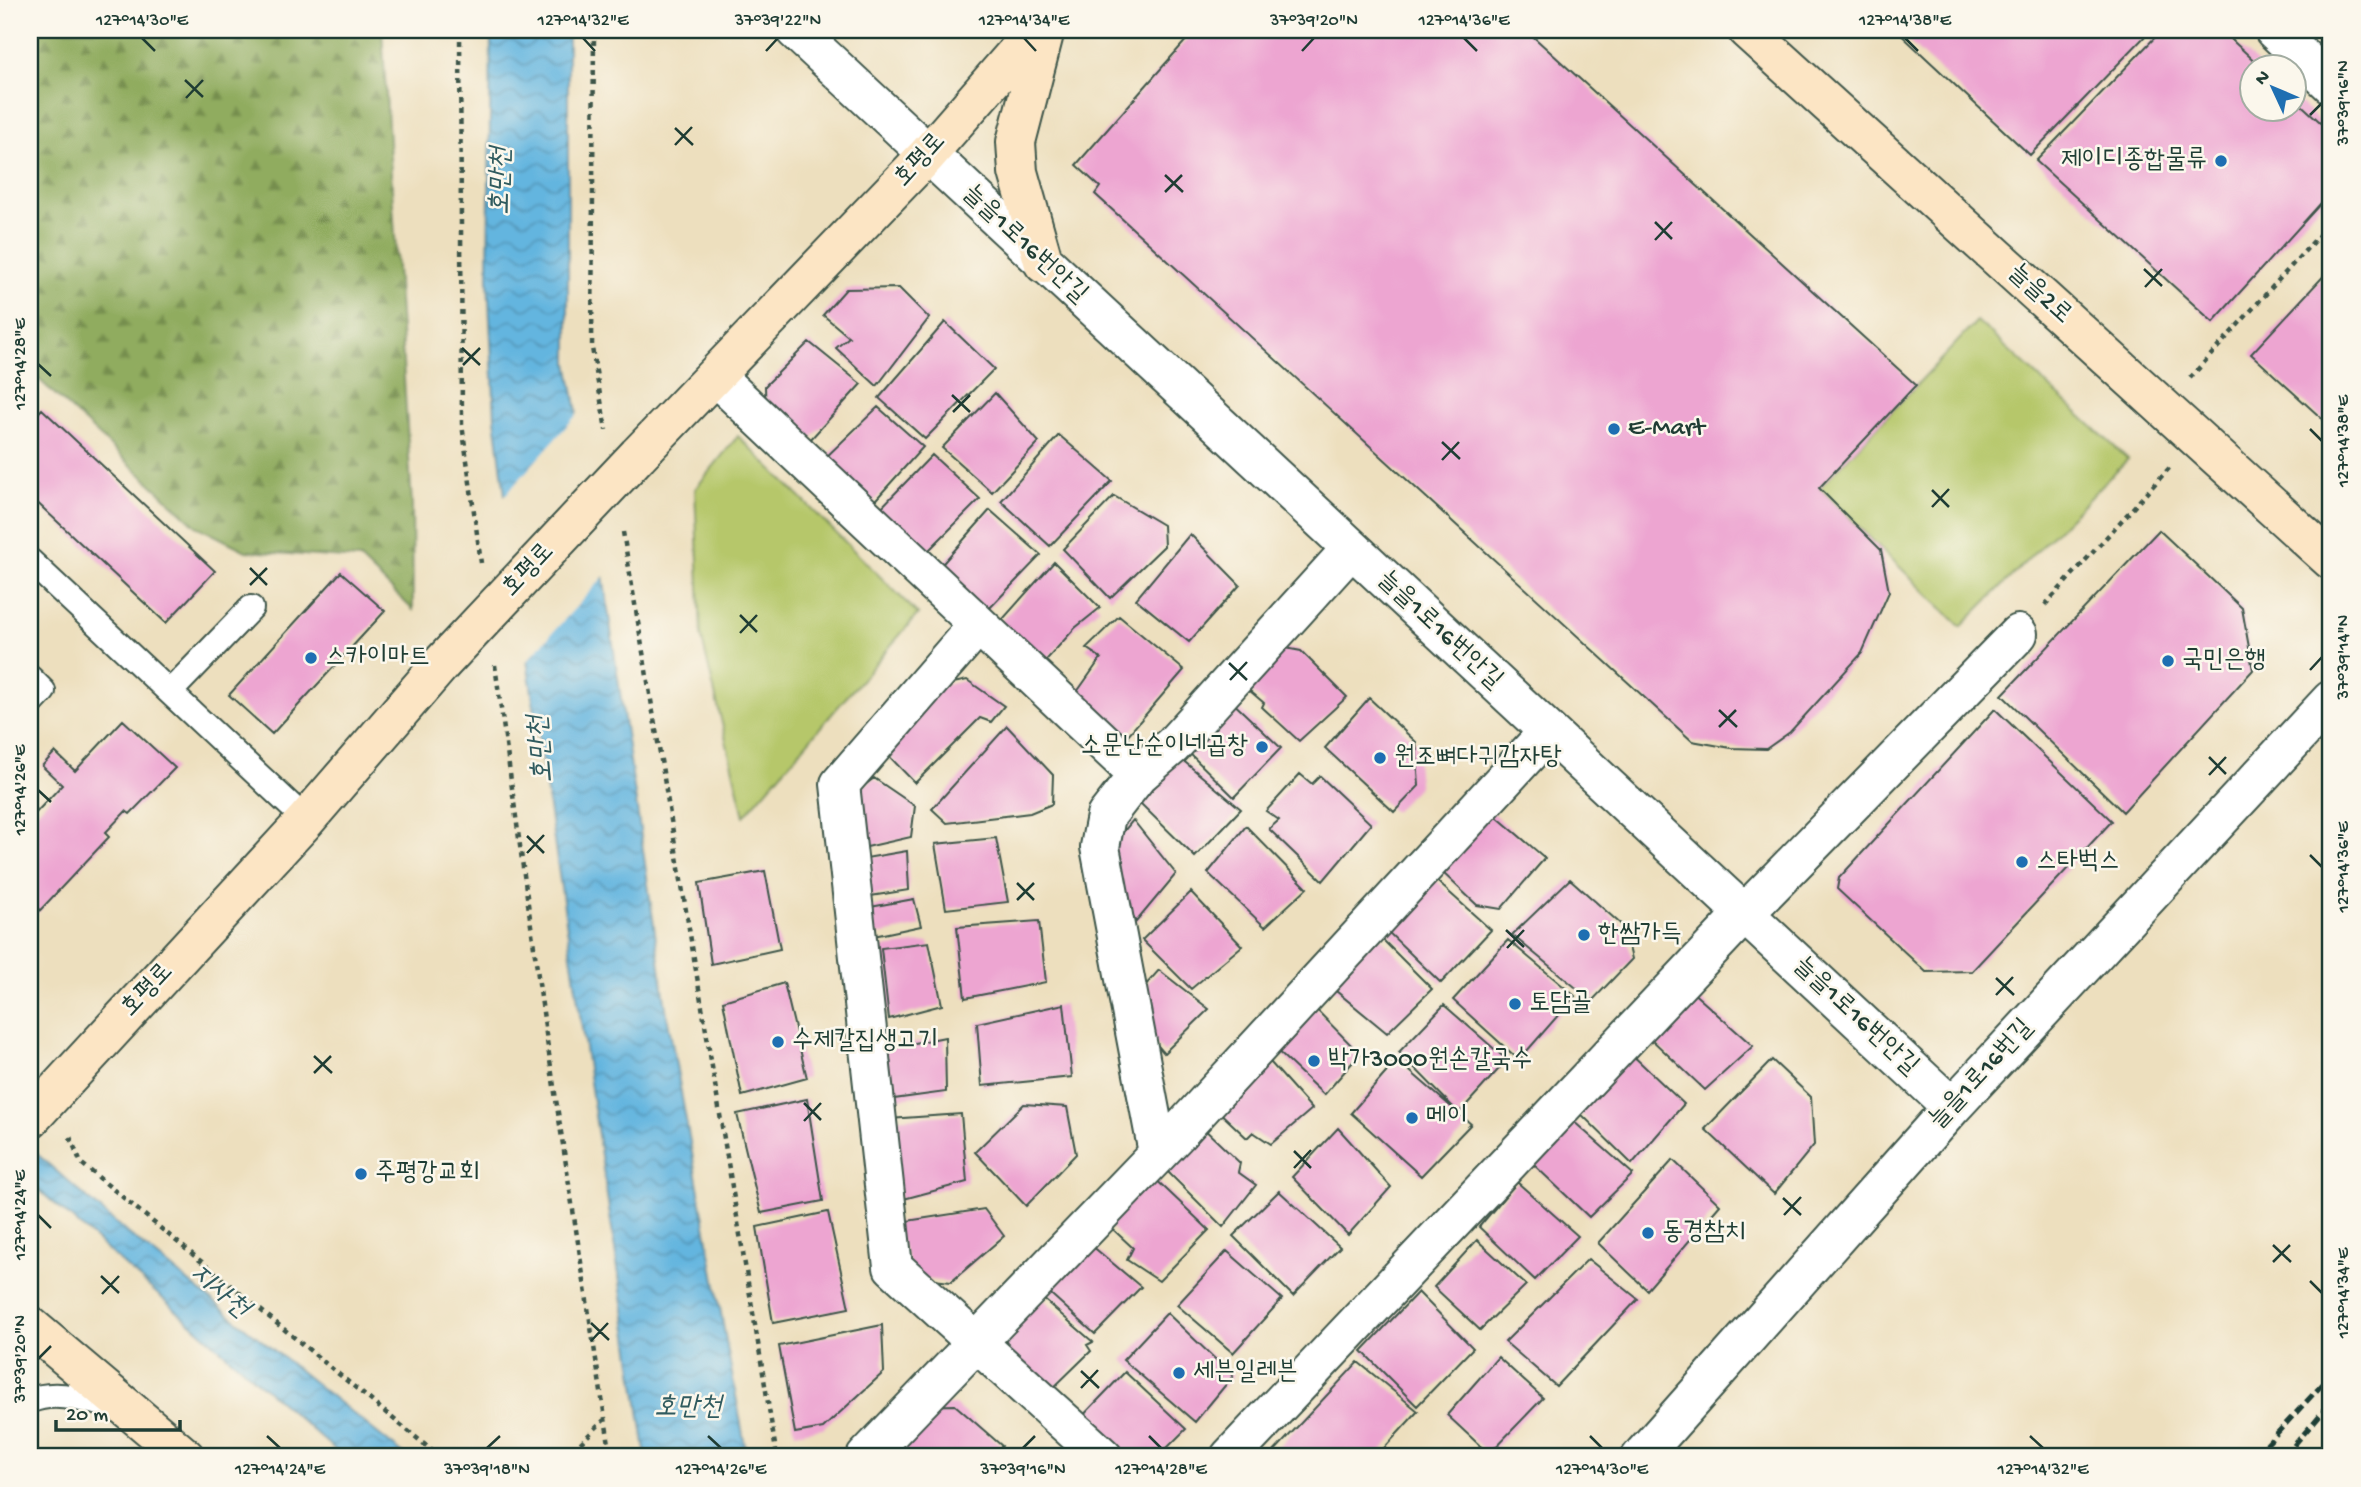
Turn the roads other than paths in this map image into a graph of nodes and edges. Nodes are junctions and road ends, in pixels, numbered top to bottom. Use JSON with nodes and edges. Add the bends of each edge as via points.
{"nodes":[{"id":1,"x":795,"y":30,"type":"edge"},
{"id":2,"x":1036,"y":30,"type":"edge"},
{"id":3,"x":1045,"y":30,"type":"edge"},
{"id":4,"x":1747,"y":30,"type":"edge"},
{"id":5,"x":2274,"y":30,"type":"edge"},
{"id":6,"x":2331,"y":84,"type":"edge"},
{"id":7,"x":927,"y":155,"type":"junction"},
{"id":8,"x":1044,"y":264,"type":"junction"},
{"id":9,"x":716,"y":377,"type":"junction"},
{"id":10,"x":1351,"y":549,"type":"junction"},
{"id":11,"x":2331,"y":560,"type":"edge"},
{"id":12,"x":30,"y":561,"type":"edge"},
{"id":13,"x":251,"y":608,"type":"dead end"},
{"id":14,"x":976,"y":626,"type":"junction"},
{"id":15,"x":2018,"y":634,"type":"road end"},
{"id":16,"x":30,"y":678,"type":"edge"},
{"id":17,"x":170,"y":692,"type":"junction"},
{"id":18,"x":2331,"y":700,"type":"edge"},
{"id":19,"x":30,"y":705,"type":"edge"},
{"id":20,"x":1548,"y":732,"type":"junction"},
{"id":21,"x":1138,"y":775,"type":"junction"},
{"id":22,"x":306,"y":820,"type":"junction"},
{"id":23,"x":1744,"y":914,"type":"junction"},
{"id":24,"x":41,"y":1107,"type":"edge"},
{"id":25,"x":1952,"y":1107,"type":"junction"},
{"id":26,"x":1158,"y":1153,"type":"junction"},
{"id":27,"x":30,"y":1326,"type":"edge"},
{"id":28,"x":976,"y":1344,"type":"junction"},
{"id":29,"x":30,"y":1401,"type":"edge"},
{"id":30,"x":129,"y":1410,"type":"junction"},
{"id":31,"x":185,"y":1457,"type":"edge"},
{"id":32,"x":866,"y":1457,"type":"edge"},
{"id":33,"x":1103,"y":1457,"type":"edge"},
{"id":34,"x":1230,"y":1457,"type":"edge"},
{"id":35,"x":1641,"y":1457,"type":"edge"}],
"edges":[{"from":1,"to":7,"type":"street","name":"늘을1로16번안길"},
{"from":2,"to":7,"type":"street","name":"호평로"},
{"from":3,"to":8,"type":"street","via":[[1016,142],[1018,172]]},
{"from":4,"to":11,"type":"street","name":"늘을2로"},
{"from":5,"to":6,"type":"street"},
{"from":7,"to":8,"type":"street","name":"늘을1로16번안길"},
{"from":7,"to":9,"type":"street","name":"호평로"},
{"from":8,"to":10,"type":"street","name":"늘을1로16번안길"},
{"from":9,"to":14,"type":"street"},
{"from":9,"to":22,"type":"street","name":"호평로","bridge":true,"via":[[623,449]]},
{"from":10,"to":20,"type":"street","name":"늘을1로16번안길"},
{"from":10,"to":21,"type":"street","via":[[1173,745]]},
{"from":12,"to":17,"type":"lane"},
{"from":13,"to":17,"type":"lane"},
{"from":14,"to":21,"type":"street"},
{"from":14,"to":28,"type":"street","via":[[840,784],[893,1267]]},
{"from":15,"to":23,"type":"street"},
{"from":16,"to":19,"type":"lane","via":[[43,691]]},
{"from":17,"to":22,"type":"lane"},
{"from":18,"to":25,"type":"street","name":"늘을1로16번길"},
{"from":20,"to":23,"type":"street","name":"늘을1로16번안길"},
{"from":20,"to":26,"type":"street"},
{"from":21,"to":26,"type":"street","via":[[1106,816],[1100,847]]},
{"from":22,"to":24,"type":"street","name":"호평로"},
{"from":23,"to":25,"type":"street","name":"늘을1로16번안길"},
{"from":23,"to":34,"type":"street"},
{"from":25,"to":35,"type":"street","name":"늘을1로16번길"},
{"from":26,"to":28,"type":"street"},
{"from":27,"to":30,"type":"street"},
{"from":28,"to":32,"type":"street"},
{"from":28,"to":33,"type":"street"},
{"from":29,"to":30,"type":"lane","via":[[71,1398]]},
{"from":30,"to":31,"type":"street"}]}
